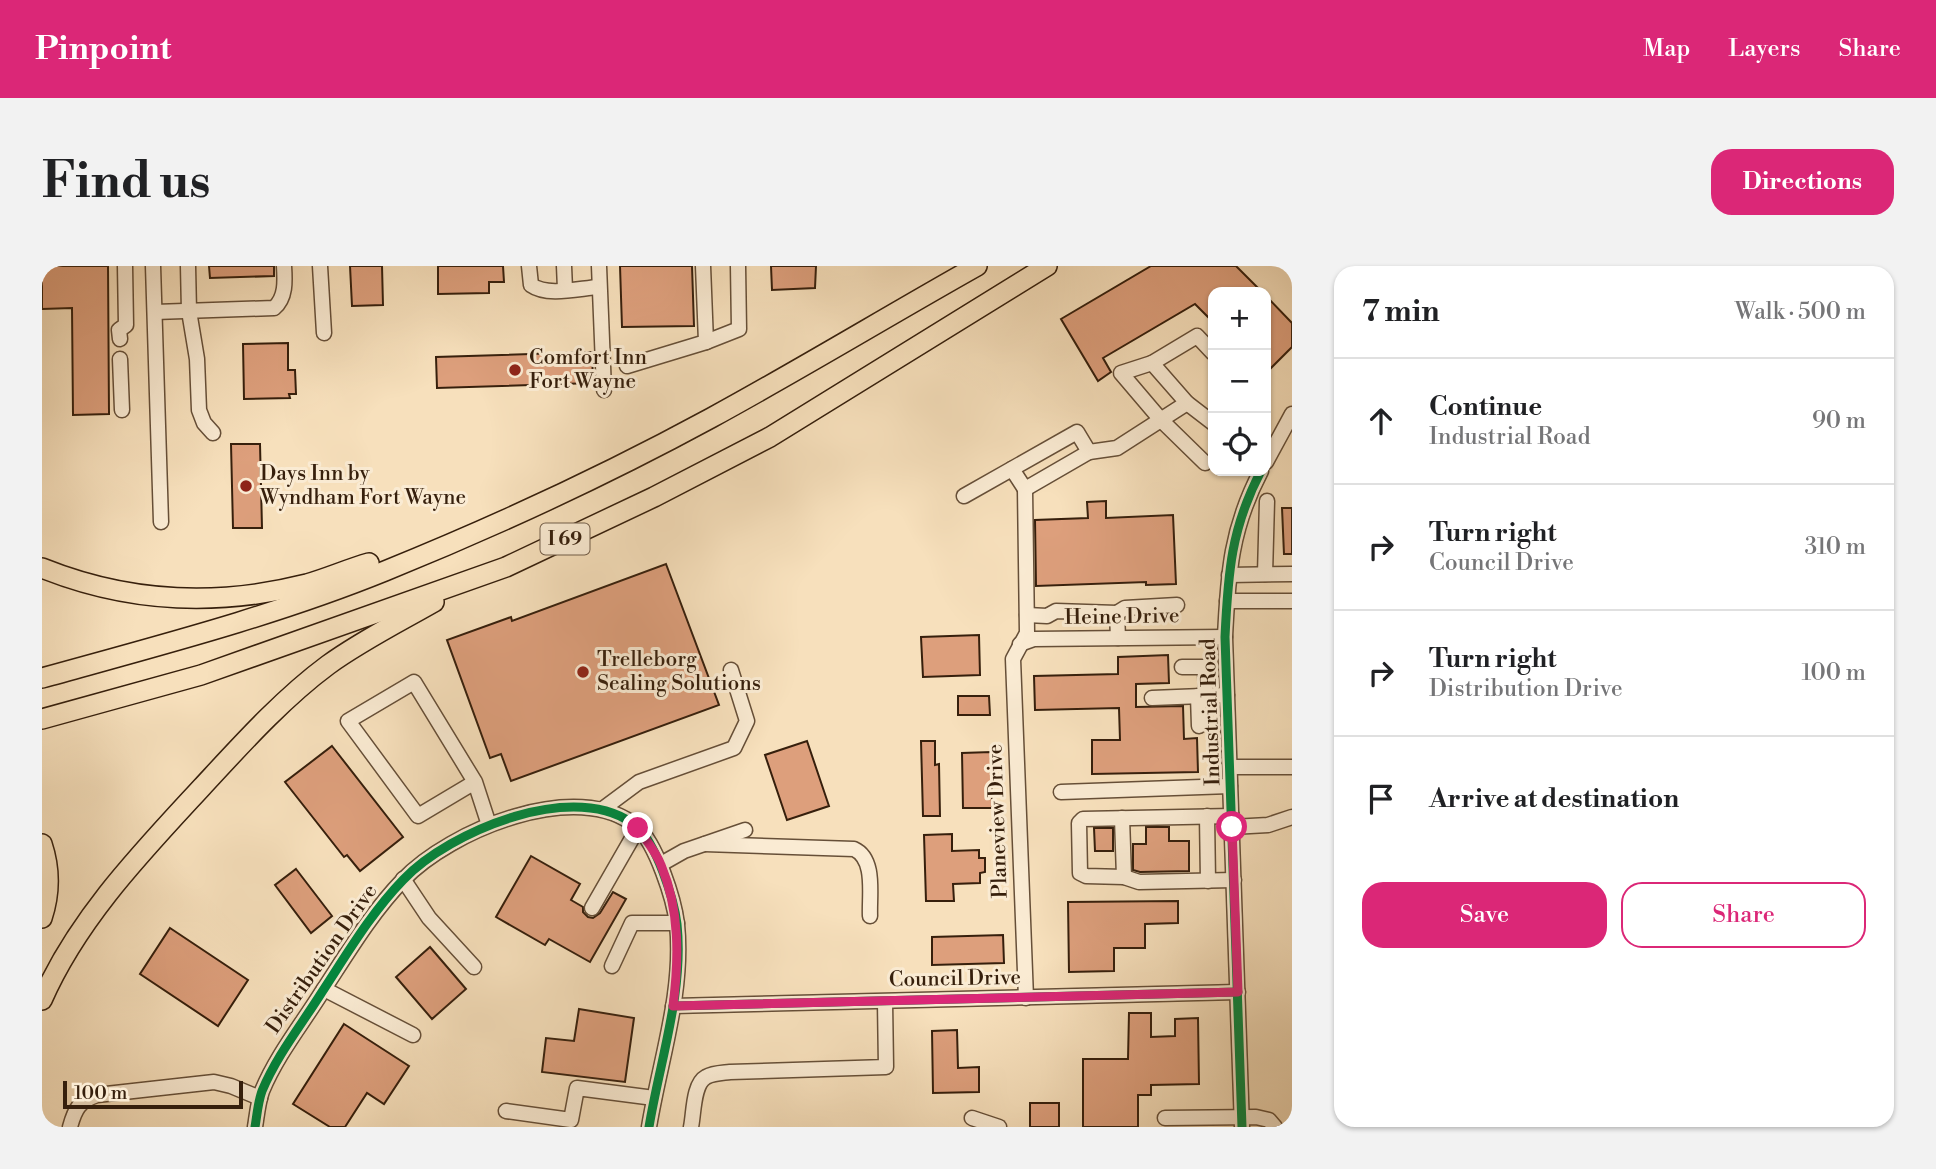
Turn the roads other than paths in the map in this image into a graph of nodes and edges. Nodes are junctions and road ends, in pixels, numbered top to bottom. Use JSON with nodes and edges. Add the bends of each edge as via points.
{"nodes":[{"id":1,"x":125,"y":266,"type":"edge"},
{"id":2,"x":153,"y":266,"type":"edge"},
{"id":3,"x":188,"y":266,"type":"edge"},
{"id":4,"x":284,"y":266,"type":"edge"},
{"id":5,"x":320,"y":266,"type":"edge"},
{"id":6,"x":529,"y":266,"type":"edge"},
{"id":7,"x":564,"y":266,"type":"edge"},
{"id":8,"x":599,"y":266,"type":"edge"},
{"id":9,"x":702,"y":266,"type":"edge"},
{"id":10,"x":738,"y":266,"type":"edge"},
{"id":11,"x":977,"y":266,"type":"edge"},
{"id":12,"x":1047,"y":266,"type":"edge"},
{"id":13,"x":599,"y":287,"type":"junction"},
{"id":14,"x":565,"y":289,"type":"junction"},
{"id":15,"x":155,"y":312,"type":"junction"},
{"id":16,"x":189,"y":312,"type":"junction"},
{"id":17,"x":324,"y":333,"type":"dead end"},
{"id":18,"x":120,"y":339,"type":"dead end"},
{"id":19,"x":706,"y":342,"type":"junction"},
{"id":20,"x":1210,"y":350,"type":"edge"},
{"id":21,"x":120,"y":359,"type":"dead end"},
{"id":22,"x":1152,"y":363,"type":"junction"},
{"id":23,"x":627,"y":366,"type":"dead end"},
{"id":24,"x":604,"y":390,"type":"dead end"},
{"id":25,"x":1187,"y":403,"type":"junction"},
{"id":26,"x":122,"y":410,"type":"dead end"},
{"id":27,"x":1292,"y":414,"type":"edge"},
{"id":28,"x":1208,"y":419,"type":"edge"},
{"id":29,"x":1161,"y":420,"type":"junction"},
{"id":30,"x":213,"y":433,"type":"dead end"},
{"id":31,"x":1287,"y":434,"type":"edge"},
{"id":32,"x":1089,"y":452,"type":"junction"},
{"id":33,"x":1271,"y":452,"type":"edge"},
{"id":34,"x":1205,"y":463,"type":"dead end"},
{"id":35,"x":1012,"y":469,"type":"junction"},
{"id":36,"x":1258,"y":476,"type":"edge"},
{"id":37,"x":1024,"y":489,"type":"junction"},
{"id":38,"x":964,"y":496,"type":"dead end"},
{"id":39,"x":1267,"y":501,"type":"dead end"},
{"id":40,"x":161,"y":522,"type":"dead end"},
{"id":41,"x":464,"y":537,"type":"junction"},
{"id":42,"x":42,"y":568,"type":"edge"},
{"id":43,"x":1265,"y":574,"type":"junction"},
{"id":44,"x":1292,"y":574,"type":"edge"},
{"id":45,"x":1229,"y":575,"type":"junction"},
{"id":46,"x":474,"y":578,"type":"junction"},
{"id":47,"x":1227,"y":601,"type":"junction"},
{"id":48,"x":1292,"y":601,"type":"edge"},
{"id":49,"x":1177,"y":605,"type":"dead end"},
{"id":50,"x":1117,"y":613,"type":"junction"},
{"id":51,"x":1027,"y":615,"type":"junction"},
{"id":52,"x":1225,"y":637,"type":"junction"},
{"id":53,"x":1118,"y":638,"type":"junction"},
{"id":54,"x":1020,"y":644,"type":"junction"},
{"id":55,"x":1182,"y":667,"type":"dead end"},
{"id":56,"x":731,"y":670,"type":"dead end"},
{"id":57,"x":42,"y":678,"type":"edge"},
{"id":58,"x":1227,"y":695,"type":"junction"},
{"id":59,"x":1202,"y":696,"type":"junction"},
{"id":60,"x":1152,"y":698,"type":"dead end"},
{"id":61,"x":42,"y":719,"type":"edge"},
{"id":62,"x":1199,"y":726,"type":"dead end"},
{"id":63,"x":1230,"y":767,"type":"junction"},
{"id":64,"x":1292,"y":767,"type":"edge"},
{"id":65,"x":475,"y":782,"type":"junction"},
{"id":66,"x":1230,"y":786,"type":"junction"},
{"id":67,"x":1061,"y":792,"type":"dead end"},
{"id":68,"x":604,"y":808,"type":"junction"},
{"id":69,"x":1207,"y":816,"type":"junction"},
{"id":70,"x":1292,"y":817,"type":"edge"},
{"id":71,"x":1122,"y":818,"type":"junction"},
{"id":72,"x":1232,"y":821,"type":"junction"},
{"id":73,"x":489,"y":825,"type":"junction"},
{"id":74,"x":638,"y":828,"type":"junction"},
{"id":75,"x":745,"y":830,"type":"dead end"},
{"id":76,"x":42,"y":844,"type":"edge"},
{"id":77,"x":705,"y":844,"type":"junction"},
{"id":78,"x":661,"y":864,"type":"junction"},
{"id":79,"x":1124,"y":877,"type":"junction"},
{"id":80,"x":403,"y":879,"type":"junction"},
{"id":81,"x":1234,"y":880,"type":"junction"},
{"id":82,"x":1208,"y":881,"type":"junction"},
{"id":83,"x":593,"y":908,"type":"dead end"},
{"id":84,"x":870,"y":916,"type":"dead end"},
{"id":85,"x":42,"y":918,"type":"edge"},
{"id":86,"x":677,"y":923,"type":"junction"},
{"id":87,"x":612,"y":966,"type":"dead end"},
{"id":88,"x":474,"y":967,"type":"dead end"},
{"id":89,"x":324,"y":989,"type":"junction"},
{"id":90,"x":1238,"y":992,"type":"junction"},
{"id":91,"x":1026,"y":998,"type":"junction"},
{"id":92,"x":42,"y":999,"type":"edge"},
{"id":93,"x":885,"y":1002,"type":"junction"},
{"id":94,"x":673,"y":1006,"type":"junction"},
{"id":95,"x":412,"y":1035,"type":"dead end"},
{"id":96,"x":260,"y":1098,"type":"junction"},
{"id":97,"x":654,"y":1098,"type":"junction"},
{"id":98,"x":506,"y":1111,"type":"dead end"},
{"id":99,"x":972,"y":1118,"type":"dead end"},
{"id":100,"x":1165,"y":1118,"type":"dead end"},
{"id":101,"x":1242,"y":1122,"type":"edge"},
{"id":102,"x":70,"y":1127,"type":"edge"},
{"id":103,"x":255,"y":1127,"type":"edge"},
{"id":104,"x":649,"y":1127,"type":"edge"},
{"id":105,"x":691,"y":1127,"type":"edge"},
{"id":106,"x":999,"y":1127,"type":"edge"},
{"id":107,"x":1275,"y":1127,"type":"edge"}],
"edges":[{"from":1,"to":18,"type":"street","via":[[126,325],[119,330]]},
{"from":2,"to":15,"type":"street"},
{"from":3,"to":16,"type":"street"},
{"from":4,"to":16,"type":"street","via":[[283,296],[274,308]]},
{"from":5,"to":17,"type":"street"},
{"from":6,"to":14,"type":"street","via":[[531,285],[537,289]]},
{"from":7,"to":14,"type":"street"},
{"from":8,"to":13,"type":"street"},
{"from":9,"to":19,"type":"street"},
{"from":10,"to":19,"type":"street","via":[[740,329]]},
{"from":11,"to":41,"type":"highway","number":"I 69","via":[[710,419]]},
{"from":12,"to":46,"type":"highway","number":"I 69","via":[[770,438],[630,509]]},
{"from":13,"to":14,"type":"street"},
{"from":13,"to":24,"type":"street"},
{"from":15,"to":16,"type":"street"},
{"from":15,"to":40,"type":"street"},
{"from":16,"to":30,"type":"street","via":[[199,410]]},
{"from":19,"to":23,"type":"street"},
{"from":20,"to":22,"type":"street","via":[[1197,337]]},
{"from":21,"to":26,"type":"street"},
{"from":22,"to":25,"type":"street"},
{"from":22,"to":29,"type":"street","via":[[1121,373]]},
{"from":25,"to":28,"type":"street"},
{"from":25,"to":29,"type":"street"},
{"from":27,"to":31,"type":"street"},
{"from":29,"to":32,"type":"street","via":[[1117,448]]},
{"from":29,"to":34,"type":"street"},
{"from":31,"to":33,"type":"street"},
{"from":32,"to":35,"type":"street","via":[[1077,432]]},
{"from":32,"to":37,"type":"street"},
{"from":35,"to":37,"type":"street"},
{"from":35,"to":38,"type":"street"},
{"from":36,"to":45,"type":"street","name":"Industrial Road","via":[[1238,522]]},
{"from":37,"to":51,"type":"street","name":"Planeview Drive"},
{"from":39,"to":43,"type":"street"},
{"from":41,"to":42,"type":"highway","via":[[309,583],[225,598],[145,597],[100,589]]},
{"from":41,"to":57,"type":"highway","number":"I 69","via":[[246,621]]},
{"from":43,"to":44,"type":"street"},
{"from":43,"to":45,"type":"street"},
{"from":45,"to":47,"type":"street","name":"Industrial Road"},
{"from":46,"to":61,"type":"highway","number":"I 69","via":[[201,675]]},
{"from":46,"to":92,"type":"highway","via":[[328,666],[243,742],[93,912]]},
{"from":47,"to":48,"type":"street"},
{"from":47,"to":52,"type":"street","name":"Industrial Road"},
{"from":49,"to":50,"type":"street","via":[[1125,608]]},
{"from":50,"to":51,"type":"street"},
{"from":50,"to":53,"type":"street"},
{"from":51,"to":54,"type":"street","name":"Planeview Drive","via":[[1027,633]]},
{"from":52,"to":53,"type":"street","name":"Heine Drive"},
{"from":52,"to":58,"type":"street","name":"Industrial Road"},
{"from":53,"to":54,"type":"street","name":"Heine Drive","via":[[1034,639]]},
{"from":54,"to":91,"type":"street","name":"Planeview Drive","via":[[1013,659]]},
{"from":55,"to":59,"type":"street","via":[[1205,667]]},
{"from":56,"to":68,"type":"street","via":[[747,721],[734,748],[639,782]]},
{"from":58,"to":59,"type":"street"},
{"from":58,"to":63,"type":"street","name":"Industrial Road"},
{"from":59,"to":60,"type":"street"},
{"from":59,"to":62,"type":"street"},
{"from":63,"to":64,"type":"street"},
{"from":63,"to":66,"type":"street","name":"Industrial Road"},
{"from":65,"to":65,"type":"street","via":[[414,682],[348,722],[418,816]]},
{"from":65,"to":73,"type":"street"},
{"from":66,"to":67,"type":"street"},
{"from":66,"to":72,"type":"street","name":"Industrial Road"},
{"from":68,"to":73,"type":"street","name":"Distribution Drive","via":[[549,807]]},
{"from":68,"to":74,"type":"street","name":"Distribution Drive"},
{"from":69,"to":71,"type":"street"},
{"from":69,"to":72,"type":"street"},
{"from":69,"to":82,"type":"street"},
{"from":70,"to":72,"type":"street","via":[[1268,825]]},
{"from":71,"to":79,"type":"street"},
{"from":71,"to":79,"type":"street","via":[[1083,819],[1079,823],[1080,873]]},
{"from":72,"to":81,"type":"street","name":"Industrial Road"},
{"from":73,"to":80,"type":"street","name":"Distribution Drive","via":[[441,849]]},
{"from":74,"to":78,"type":"street","name":"Distribution Drive"},
{"from":74,"to":83,"type":"street"},
{"from":75,"to":77,"type":"street"},
{"from":76,"to":85,"type":"highway","via":[[48,873]]},
{"from":77,"to":78,"type":"street"},
{"from":77,"to":84,"type":"street","via":[[854,849],[868,861]]},
{"from":78,"to":86,"type":"street","name":"Distribution Drive"},
{"from":79,"to":82,"type":"street","via":[[1139,883]]},
{"from":80,"to":88,"type":"street","via":[[429,918]]},
{"from":80,"to":89,"type":"street","name":"Distribution Drive"},
{"from":81,"to":82,"type":"street"},
{"from":81,"to":90,"type":"street","name":"Industrial Road"},
{"from":86,"to":87,"type":"street","via":[[632,923]]},
{"from":86,"to":94,"type":"street","name":"Distribution Drive"},
{"from":89,"to":95,"type":"street"},
{"from":89,"to":96,"type":"street","name":"Distribution Drive","via":[[288,1043]]},
{"from":90,"to":91,"type":"street","name":"Council Drive"},
{"from":90,"to":101,"type":"street","name":"Industrial Road"},
{"from":91,"to":93,"type":"street","name":"Council Drive"},
{"from":93,"to":94,"type":"street","name":"Council Drive"},
{"from":93,"to":105,"type":"street","via":[[886,1067],[709,1075],[697,1090]]},
{"from":94,"to":97,"type":"street","name":"Distribution Drive"},
{"from":96,"to":102,"type":"street","via":[[214,1082],[97,1095],[80,1102]]},
{"from":96,"to":103,"type":"street","name":"Distribution Drive"},
{"from":97,"to":98,"type":"street","via":[[577,1088],[571,1120]]},
{"from":97,"to":104,"type":"street","name":"Distribution Drive"},
{"from":99,"to":106,"type":"street"},
{"from":100,"to":101,"type":"street"},
{"from":101,"to":107,"type":"street","via":[[1269,1121]]}]}
